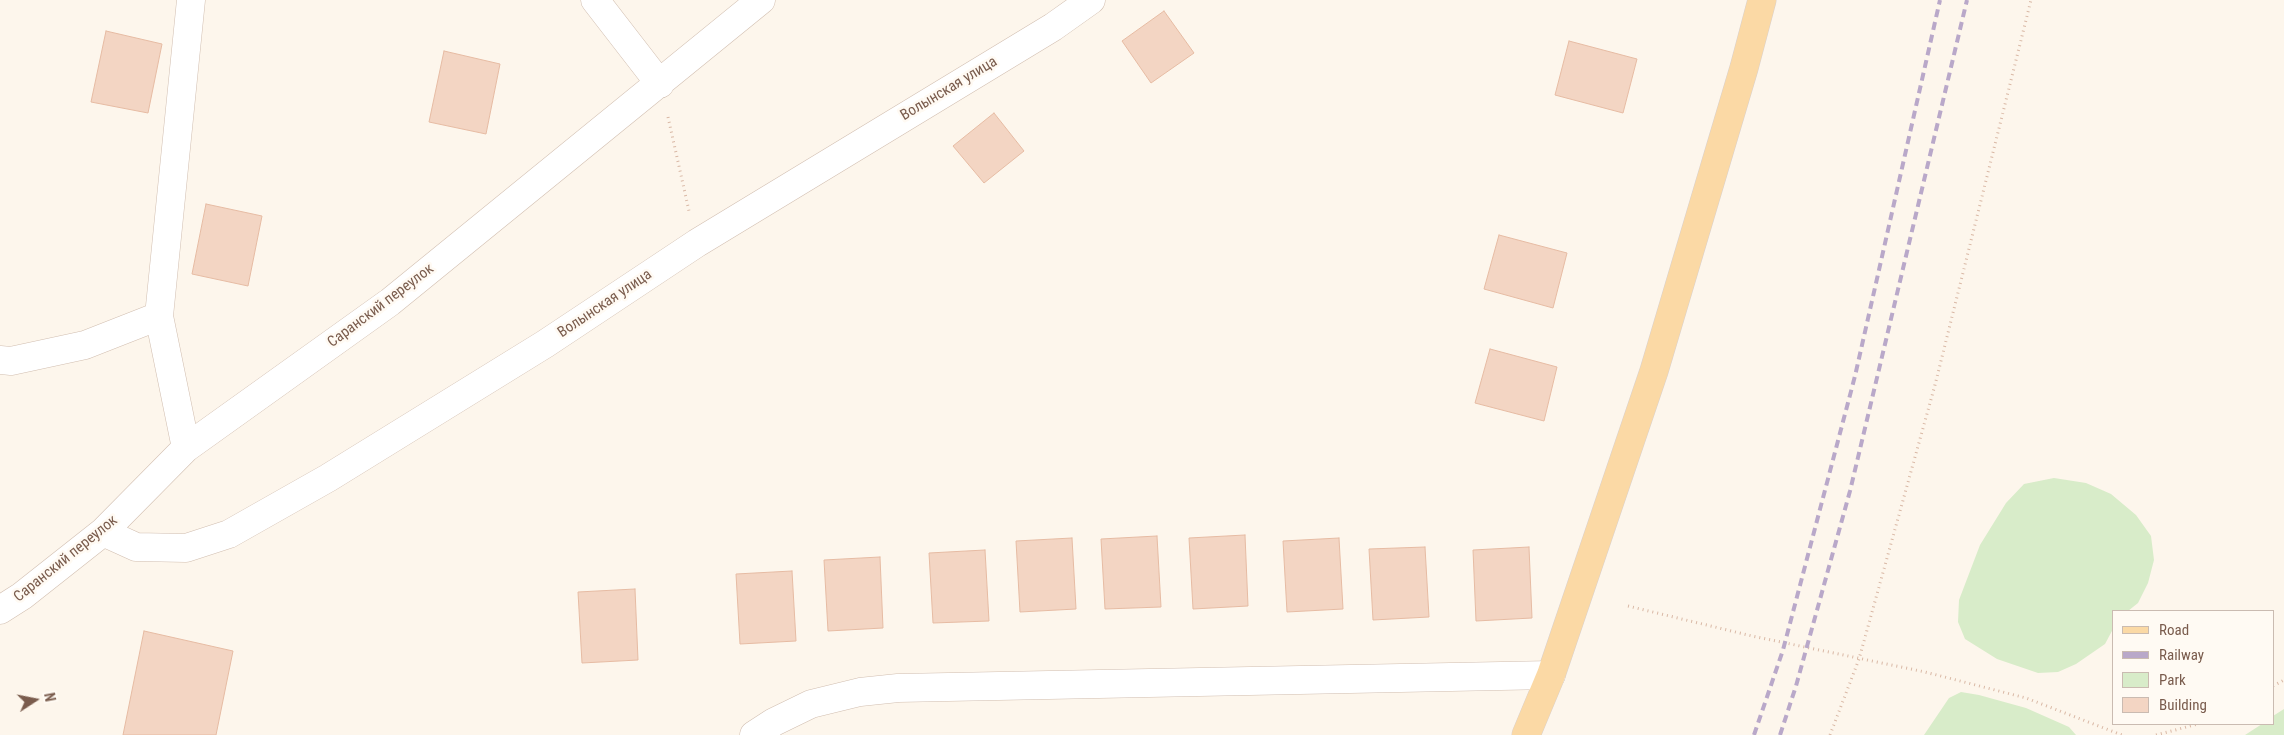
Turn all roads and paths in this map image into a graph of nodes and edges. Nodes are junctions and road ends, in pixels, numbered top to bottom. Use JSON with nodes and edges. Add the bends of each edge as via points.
{"nodes":[{"id":1,"x":191,"y":0,"type":"edge"},
{"id":2,"x":595,"y":0,"type":"edge"},
{"id":3,"x":761,"y":0,"type":"edge"},
{"id":4,"x":1091,"y":0,"type":"edge"},
{"id":5,"x":1762,"y":0,"type":"edge"},
{"id":6,"x":2030,"y":0,"type":"edge"},
{"id":7,"x":660,"y":84,"type":"junction"},
{"id":8,"x":696,"y":243,"type":"junction"},
{"id":9,"x":159,"y":316,"type":"junction"},
{"id":10,"x":0,"y":360,"type":"edge"},
{"id":11,"x":186,"y":448,"type":"junction"},
{"id":12,"x":103,"y":532,"type":"junction"},
{"id":13,"x":1628,"y":606,"type":"dead end"},
{"id":14,"x":0,"y":610,"type":"edge"},
{"id":15,"x":1859,"y":659,"type":"junction"},
{"id":16,"x":1551,"y":675,"type":"junction"},
{"id":17,"x":2194,"y":725,"type":"edge"},
{"id":18,"x":754,"y":735,"type":"edge"},
{"id":19,"x":1526,"y":735,"type":"edge"},
{"id":20,"x":1830,"y":735,"type":"edge"},
{"id":21,"x":2122,"y":735,"type":"edge"},
{"id":22,"x":2156,"y":735,"type":"edge"}],
"edges":[{"from":1,"to":9,"type":"street"},
{"from":2,"to":7,"type":"street"},
{"from":3,"to":7,"type":"street","name":"Саранский переулок"},
{"from":4,"to":8,"type":"street","name":"Волынская улица","via":[[1053,27]]},
{"from":5,"to":16,"type":"main road","via":[[1654,372]]},
{"from":6,"to":15,"type":"path","via":[[1935,385]]},
{"from":7,"to":8,"type":"path"},
{"from":7,"to":11,"type":"street","name":"Саранский переулок","via":[[390,302]]},
{"from":8,"to":12,"type":"street","name":"Волынская улица","via":[[545,344],[328,478],[229,534],[186,548],[136,547]]},
{"from":9,"to":10,"type":"street","via":[[85,344],[12,361]]},
{"from":9,"to":11,"type":"street"},
{"from":11,"to":12,"type":"street","name":"Саранский переулок"},
{"from":12,"to":14,"type":"street","name":"Саранский переулок"},
{"from":13,"to":15,"type":"path"},
{"from":15,"to":20,"type":"path"},
{"from":15,"to":21,"type":"path","via":[[2026,698]]},
{"from":16,"to":18,"type":"street","via":[[898,688],[860,692],[811,704]]},
{"from":16,"to":19,"type":"main road"},
{"from":17,"to":22,"type":"path"}]}
